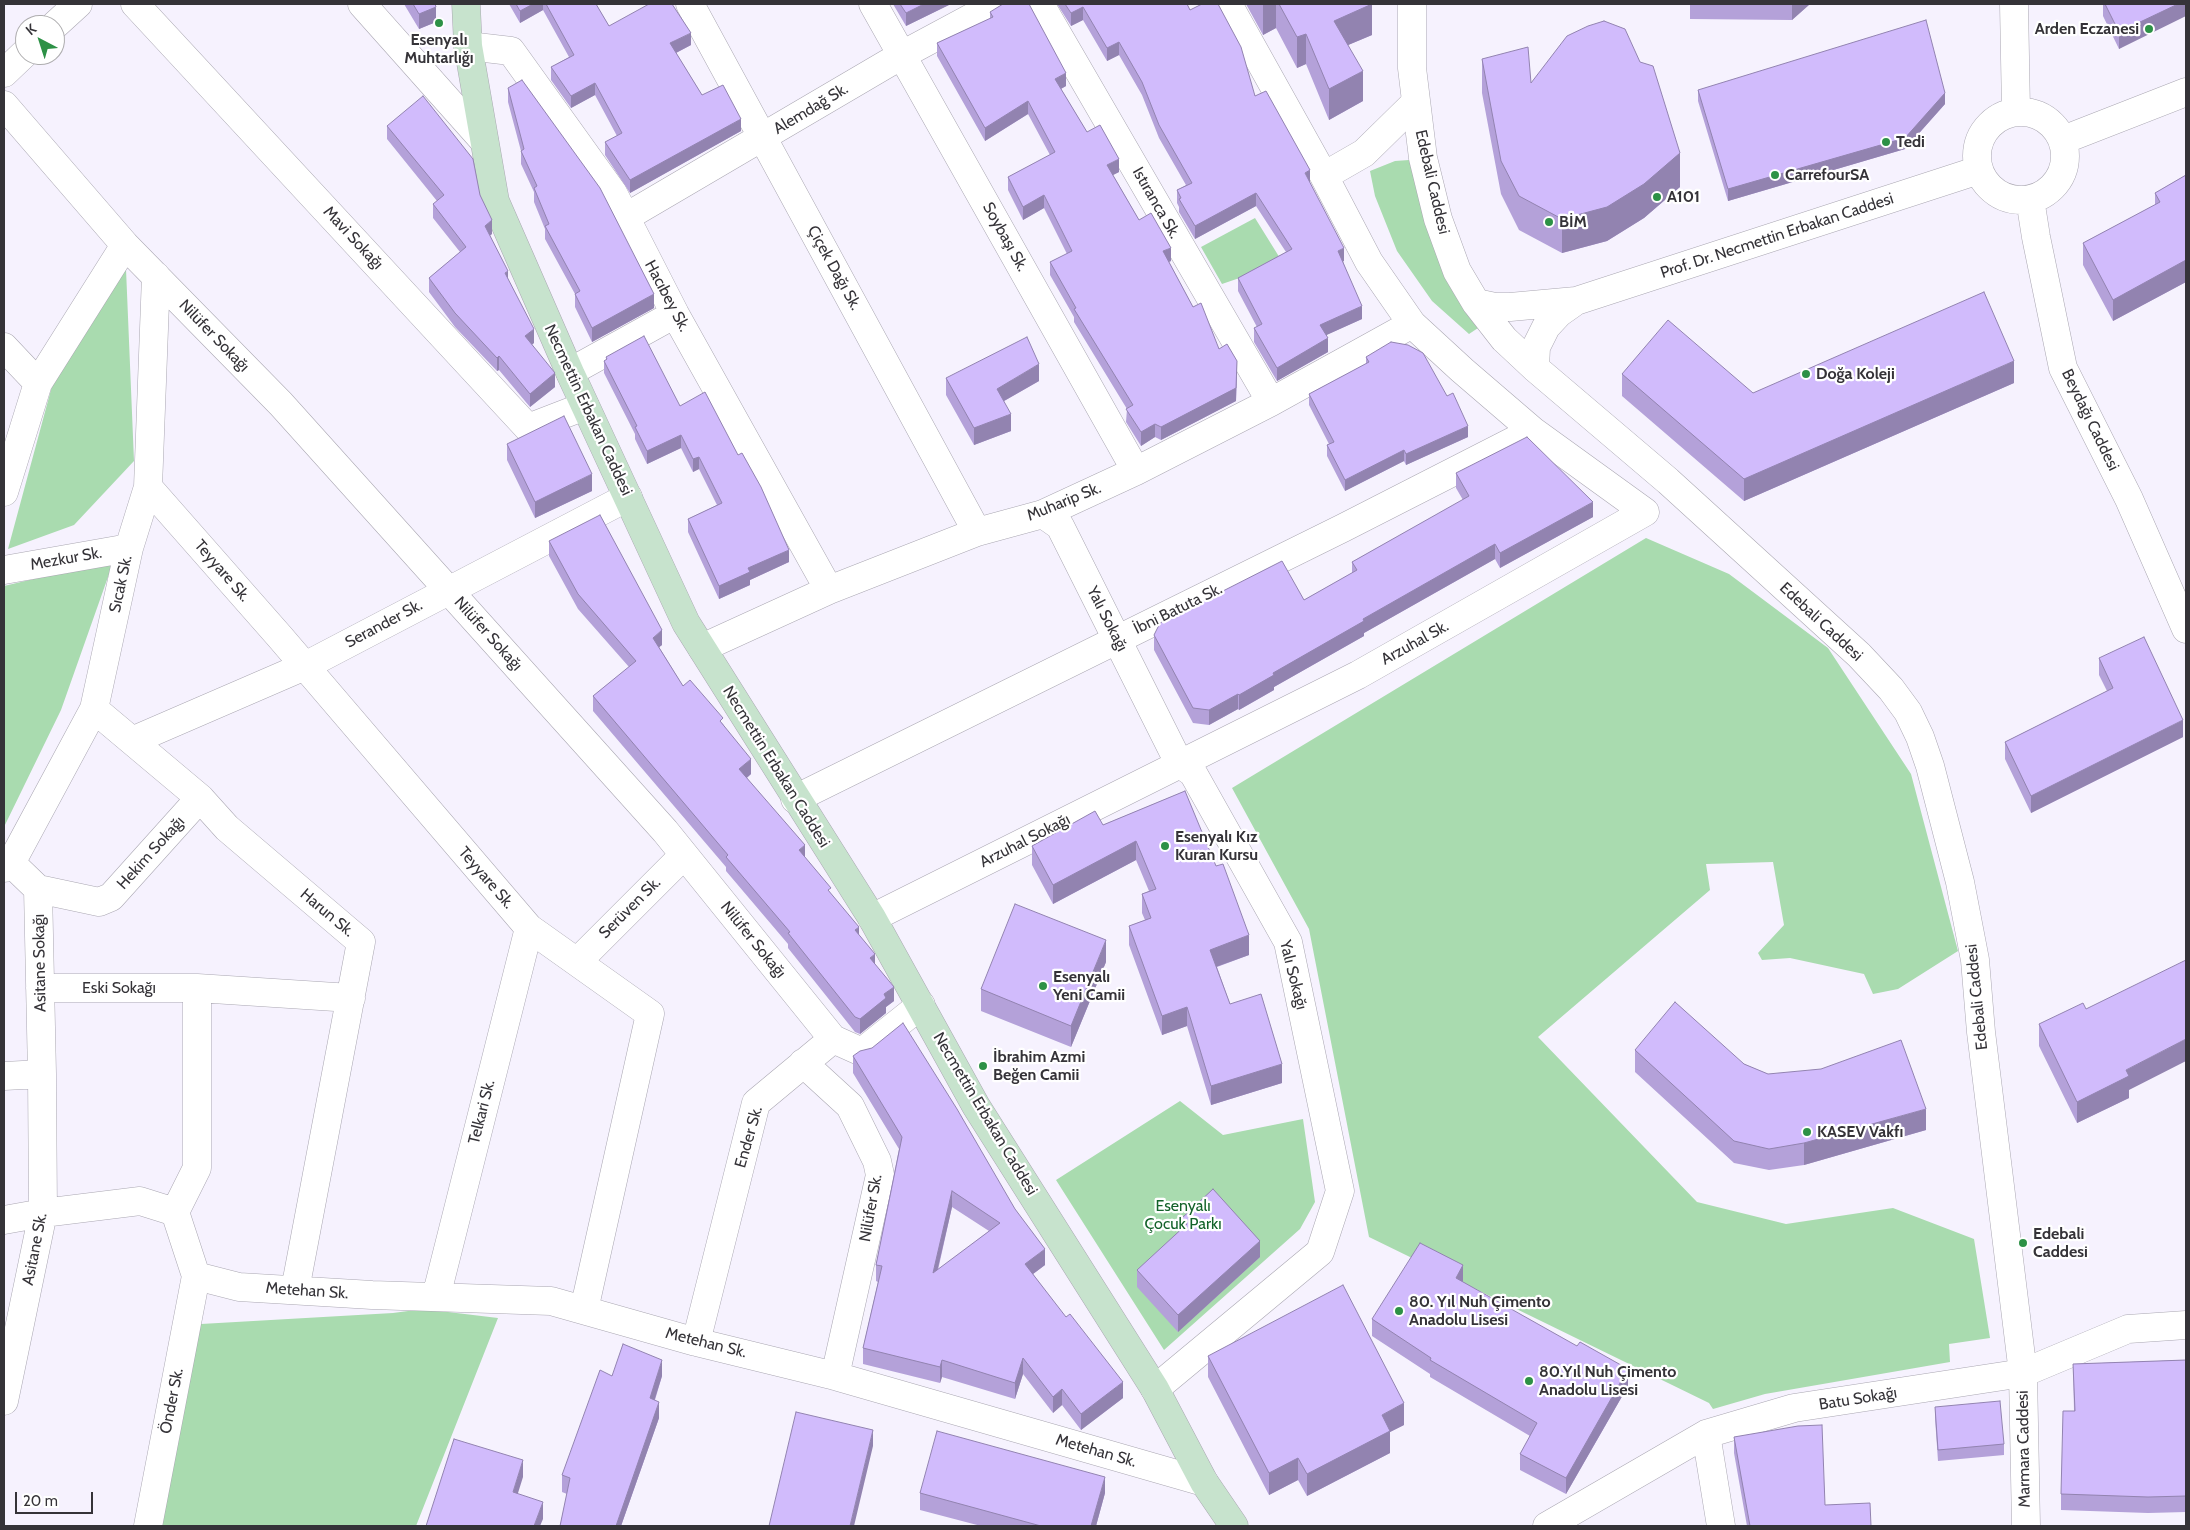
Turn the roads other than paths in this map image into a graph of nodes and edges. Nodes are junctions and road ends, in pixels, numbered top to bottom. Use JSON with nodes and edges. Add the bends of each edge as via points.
{"nodes":[{"id":1,"x":78,"y":4,"type":"edge"},
{"id":2,"x":135,"y":4,"type":"edge"},
{"id":3,"x":362,"y":4,"type":"edge"},
{"id":4,"x":466,"y":4,"type":"edge"},
{"id":5,"x":690,"y":4,"type":"edge"},
{"id":6,"x":873,"y":4,"type":"edge"},
{"id":7,"x":997,"y":4,"type":"edge"},
{"id":8,"x":1040,"y":4,"type":"edge"},
{"id":9,"x":1228,"y":4,"type":"edge"},
{"id":10,"x":1408,"y":4,"type":"edge"},
{"id":11,"x":1412,"y":4,"type":"edge"},
{"id":12,"x":2014,"y":4,"type":"edge"},
{"id":13,"x":65,"y":16,"type":"edge"},
{"id":14,"x":1410,"y":32,"type":"junction"},
{"id":15,"x":468,"y":46,"type":"junction"},
{"id":16,"x":902,"y":55,"type":"junction"},
{"id":17,"x":15,"y":63,"type":"edge"},
{"id":18,"x":4,"y":73,"type":"edge"},
{"id":19,"x":2186,"y":92,"type":"edge"},
{"id":20,"x":1416,"y":103,"type":"junction"},
{"id":21,"x":4,"y":104,"type":"edge"},
{"id":22,"x":2016,"y":111,"type":"junction"},
{"id":23,"x":763,"y":138,"type":"junction"},
{"id":24,"x":2063,"y":140,"type":"junction"},
{"id":25,"x":484,"y":141,"type":"junction"},
{"id":26,"x":1979,"y":170,"type":"junction"},
{"id":27,"x":1324,"y":176,"type":"junction"},
{"id":28,"x":2030,"y":199,"type":"junction"},
{"id":29,"x":626,"y":217,"type":"junction"},
{"id":30,"x":125,"y":245,"type":"junction"},
{"id":31,"x":156,"y":276,"type":"junction"},
{"id":32,"x":1576,"y":301,"type":"junction"},
{"id":33,"x":1476,"y":303,"type":"junction"},
{"id":34,"x":675,"y":314,"type":"junction"},
{"id":35,"x":1412,"y":324,"type":"junction"},
{"id":36,"x":4,"y":347,"type":"edge"},
{"id":37,"x":1535,"y":368,"type":"junction"},
{"id":38,"x":570,"y":372,"type":"junction"},
{"id":39,"x":38,"y":383,"type":"junction"},
{"id":40,"x":1271,"y":402,"type":"junction"},
{"id":41,"x":585,"y":406,"type":"junction"},
{"id":42,"x":1533,"y":431,"type":"junction"},
{"id":43,"x":1136,"y":471,"type":"junction"},
{"id":44,"x":148,"y":487,"type":"junction"},
{"id":45,"x":4,"y":492,"type":"edge"},
{"id":46,"x":628,"y":498,"type":"junction"},
{"id":47,"x":1044,"y":514,"type":"junction"},
{"id":48,"x":977,"y":532,"type":"junction"},
{"id":49,"x":129,"y":548,"type":"junction"},
{"id":50,"x":4,"y":570,"type":"edge"},
{"id":51,"x":448,"y":590,"type":"junction"},
{"id":52,"x":828,"y":590,"type":"junction"},
{"id":53,"x":2186,"y":629,"type":"edge"},
{"id":54,"x":1117,"y":639,"type":"junction"},
{"id":55,"x":702,"y":648,"type":"junction"},
{"id":56,"x":305,"y":666,"type":"junction"},
{"id":57,"x":94,"y":709,"type":"junction"},
{"id":58,"x":134,"y":740,"type":"junction"},
{"id":59,"x":1179,"y":763,"type":"junction"},
{"id":60,"x":200,"y":798,"type":"junction"},
{"id":61,"x":795,"y":799,"type":"junction"},
{"id":62,"x":684,"y":855,"type":"junction"},
{"id":63,"x":8,"y":866,"type":"edge"},
{"id":64,"x":38,"y":889,"type":"junction"},
{"id":65,"x":872,"y":918,"type":"junction"},
{"id":66,"x":529,"y":928,"type":"junction"},
{"id":67,"x":577,"y":962,"type":"junction"},
{"id":68,"x":40,"y":988,"type":"junction"},
{"id":69,"x":197,"y":988,"type":"junction"},
{"id":70,"x":351,"y":998,"type":"junction"},
{"id":71,"x":921,"y":1005,"type":"junction"},
{"id":72,"x":833,"y":1039,"type":"junction"},
{"id":73,"x":803,"y":1063,"type":"junction"},
{"id":74,"x":42,"y":1074,"type":"junction"},
{"id":75,"x":4,"y":1076,"type":"edge"},
{"id":76,"x":175,"y":1212,"type":"junction"},
{"id":77,"x":43,"y":1213,"type":"junction"},
{"id":78,"x":4,"y":1220,"type":"edge"},
{"id":79,"x":196,"y":1276,"type":"junction"},
{"id":80,"x":295,"y":1290,"type":"junction"},
{"id":81,"x":436,"y":1297,"type":"junction"},
{"id":82,"x":584,"y":1310,"type":"junction"},
{"id":83,"x":2186,"y":1325,"type":"edge"},
{"id":84,"x":696,"y":1342,"type":"junction"},
{"id":85,"x":2023,"y":1373,"type":"junction"},
{"id":86,"x":835,"y":1376,"type":"junction"},
{"id":87,"x":1155,"y":1389,"type":"junction"},
{"id":88,"x":4,"y":1400,"type":"edge"},
{"id":89,"x":1706,"y":1434,"type":"junction"},
{"id":90,"x":1204,"y":1482,"type":"junction"},
{"id":91,"x":148,"y":1526,"type":"edge"},
{"id":92,"x":1212,"y":1526,"type":"edge"},
{"id":93,"x":1234,"y":1526,"type":"edge"},
{"id":94,"x":1547,"y":1526,"type":"edge"},
{"id":95,"x":1720,"y":1526,"type":"edge"},
{"id":96,"x":2026,"y":1526,"type":"edge"}],
"edges":[{"from":1,"to":13,"type":"street"},
{"from":2,"to":41,"type":"street","name":"Mavi Sokağı","via":[[528,428]]},
{"from":3,"to":25,"type":"street"},
{"from":4,"to":15,"type":"main road","name":"Necmettin Erbakan Caddesi"},
{"from":5,"to":23,"type":"street","name":"Çiçek Dağı Sk."},
{"from":6,"to":16,"type":"street","name":"Soybaşı Sk."},
{"from":7,"to":16,"type":"street","name":"Alemdağ Sk."},
{"from":8,"to":40,"type":"street","name":"Istıranca Sk."},
{"from":9,"to":27,"type":"street"},
{"from":10,"to":14,"type":"street"},
{"from":11,"to":14,"type":"street"},
{"from":12,"to":22,"type":"street"},
{"from":14,"to":20,"type":"street"},
{"from":15,"to":25,"type":"main road","name":"Necmettin Erbakan Caddesi"},
{"from":15,"to":29,"type":"street","name":"Hacıbey Sk.","via":[[511,50],[613,193]]},
{"from":16,"to":23,"type":"street","name":"Alemdağ Sk."},
{"from":16,"to":43,"type":"street","name":"Soybaşı Sk."},
{"from":17,"to":18,"type":"street"},
{"from":19,"to":24,"type":"street"},
{"from":20,"to":27,"type":"street","name":"Edebali Caddesi","via":[[1364,153]]},
{"from":20,"to":33,"type":"street","name":"Edebali Caddesi","via":[[1423,158],[1438,220],[1457,271]]},
{"from":21,"to":30,"type":"street","name":"Nilüfer Sokağı"},
{"from":22,"to":24,"type":"street","via":[[2040,115],[2058,130]]},
{"from":22,"to":26,"type":"street","via":[[2003,114],[1984,132],[1976,157]]},
{"from":23,"to":29,"type":"street","name":"Alemdağ Sk."},
{"from":23,"to":48,"type":"street","name":"Çiçek Dağı Sk."},
{"from":24,"to":28,"type":"street","via":[[2066,155],[2056,184],[2044,194]]},
{"from":25,"to":38,"type":"main road","name":"Necmettin Erbakan Caddesi","via":[[495,202]]},
{"from":26,"to":28,"type":"street","via":[[1993,191],[2017,200]]},
{"from":26,"to":32,"type":"street","name":"Prof. Dr. Necmettin Erbakan Caddesi"},
{"from":27,"to":35,"type":"street","via":[[1369,262]]},
{"from":28,"to":53,"type":"street","name":"Beydağı Caddesi","via":[[2063,368],[2129,499]]},
{"from":29,"to":34,"type":"street","name":"Hacıbey Sk."},
{"from":30,"to":31,"type":"street","name":"Nilüfer Sokağı"},
{"from":30,"to":39,"type":"street"},
{"from":31,"to":44,"type":"street","name":"Sıcak Sk."},
{"from":31,"to":51,"type":"street","name":"Nilüfer Sokağı","via":[[281,404]]},
{"from":32,"to":33,"type":"street","via":[[1510,307]]},
{"from":32,"to":37,"type":"street","via":[[1546,327],[1536,347]]},
{"from":33,"to":37,"type":"street","name":"Edebali Caddesi","via":[[1504,339]]},
{"from":34,"to":38,"type":"street"},
{"from":34,"to":52,"type":"street","name":"Hacıbey Sk."},
{"from":35,"to":40,"type":"street","name":"Muharip Sk."},
{"from":35,"to":42,"type":"street"},
{"from":36,"to":39,"type":"street"},
{"from":37,"to":85,"type":"street","name":"Edebali Caddesi","via":[[1668,481],[1859,655],[1891,689],[1912,720],[1930,766],[1960,882],[1975,960]]},
{"from":38,"to":41,"type":"main road","name":"Necmettin Erbakan Caddesi"},
{"from":39,"to":45,"type":"street"},
{"from":40,"to":43,"type":"street","name":"Muharip Sk."},
{"from":41,"to":46,"type":"main road","name":"Necmettin Erbakan Caddesi"},
{"from":42,"to":54,"type":"street","name":"İbni Batuta Sk."},
{"from":42,"to":59,"type":"street","name":"Arzuhal Sk.","via":[[1645,512],[1358,675]]},
{"from":43,"to":47,"type":"street","name":"Muharip Sk."},
{"from":44,"to":49,"type":"street","name":"Sıcak Sk."},
{"from":44,"to":56,"type":"street","name":"Teyyare Sk."},
{"from":46,"to":51,"type":"street","name":"Serander Sk."},
{"from":46,"to":55,"type":"main road","name":"Necmettin Erbakan Caddesi","via":[[686,623]]},
{"from":47,"to":48,"type":"street","name":"Muharip Sk."},
{"from":47,"to":54,"type":"street","name":"Yalı Sokağı","via":[[1060,526]]},
{"from":48,"to":52,"type":"street","name":"Muharip Sk."},
{"from":49,"to":50,"type":"street","name":"Mezkur Sk."},
{"from":49,"to":57,"type":"street","name":"Sıcak Sk."},
{"from":51,"to":56,"type":"street","name":"Serander Sk."},
{"from":51,"to":62,"type":"street","name":"Nilüfer Sokağı"},
{"from":52,"to":55,"type":"street","name":"Muharip Sk."},
{"from":54,"to":59,"type":"street","name":"Yalı Sokağı"},
{"from":54,"to":61,"type":"street","name":"İbni Batuta Sk."},
{"from":55,"to":61,"type":"main road","name":"Necmettin Erbakan Caddesi"},
{"from":56,"to":58,"type":"street","name":"Serander Sk."},
{"from":56,"to":66,"type":"street","name":"Teyyare Sk."},
{"from":57,"to":58,"type":"street","name":"Harun Sk."},
{"from":57,"to":63,"type":"street","name":"Sıcak Sk."},
{"from":58,"to":60,"type":"street","name":"Harun Sk."},
{"from":59,"to":65,"type":"street","name":"Arzuhal Sokağı"},
{"from":59,"to":87,"type":"street","name":"Yalı Sokağı","via":[[1193,773],[1288,942],[1340,1191],[1320,1252]]},
{"from":60,"to":64,"type":"street","name":"Hekim Sokağı","via":[[112,897],[98,902]]},
{"from":60,"to":70,"type":"street","name":"Harun Sk.","via":[[227,828],[361,942]]},
{"from":61,"to":65,"type":"main road","name":"Necmettin Erbakan Caddesi"},
{"from":62,"to":67,"type":"street","name":"Serüven Sk."},
{"from":62,"to":72,"type":"street","name":"Nilüfer Sokağı"},
{"from":63,"to":64,"type":"street"},
{"from":64,"to":68,"type":"street","name":"Asitane Sokağı"},
{"from":65,"to":71,"type":"main road","name":"Necmettin Erbakan Caddesi"},
{"from":66,"to":67,"type":"street","name":"Teyyare Sk."},
{"from":66,"to":81,"type":"street","name":"Telkari Sk."},
{"from":67,"to":82,"type":"street","name":"Teyyare Sk.","via":[[650,1014]]},
{"from":68,"to":69,"type":"street","name":"Eski Sokağı"},
{"from":68,"to":74,"type":"street","name":"Asitane Sokağı"},
{"from":69,"to":70,"type":"street","name":"Eski Sokağı"},
{"from":69,"to":76,"type":"street","via":[[197,1168]]},
{"from":70,"to":80,"type":"street","name":"Harun Sk."},
{"from":71,"to":72,"type":"street","via":[[862,1052]]},
{"from":71,"to":87,"type":"main road","name":"Necmettin Erbakan Caddesi","via":[[976,1106]]},
{"from":72,"to":73,"type":"street","name":"Ender Sk."},
{"from":73,"to":84,"type":"street","name":"Ender Sk.","via":[[756,1103]]},
{"from":73,"to":86,"type":"street","name":"Nilüfer Sk.","via":[[850,1106],[877,1161],[880,1175]]},
{"from":74,"to":75,"type":"street"},
{"from":74,"to":77,"type":"street","name":"Asitane Sk."},
{"from":76,"to":77,"type":"street","via":[[140,1201]]},
{"from":76,"to":79,"type":"street"},
{"from":77,"to":78,"type":"street"},
{"from":77,"to":88,"type":"street","name":"Asitane Sk."},
{"from":79,"to":80,"type":"street","name":"Metehan Sk.","via":[[239,1286]]},
{"from":79,"to":91,"type":"street","name":"Önder Sk."},
{"from":80,"to":81,"type":"street","name":"Metehan Sk."},
{"from":81,"to":82,"type":"street","name":"Metehan Sk.","via":[[551,1302]]},
{"from":82,"to":84,"type":"street","name":"Metehan Sk."},
{"from":83,"to":85,"type":"street","name":"Batu Sokağı","via":[[2128,1329]]},
{"from":84,"to":86,"type":"street","name":"Metehan Sk."},
{"from":85,"to":89,"type":"street","name":"Batu Sokağı","via":[[1794,1408]]},
{"from":85,"to":96,"type":"street","name":"Marmara Caddesi"},
{"from":86,"to":90,"type":"street","name":"Metehan Sk."},
{"from":87,"to":90,"type":"main road","name":"Necmettin Erbakan Caddesi"},
{"from":89,"to":94,"type":"street","name":"Batu Sokağı"},
{"from":89,"to":95,"type":"street"},
{"from":90,"to":92,"type":"main road","name":"Necmettin Erbakan Caddesi"},
{"from":90,"to":93,"type":"main road","name":"Necmettin Erbakan Caddesi"}]}
